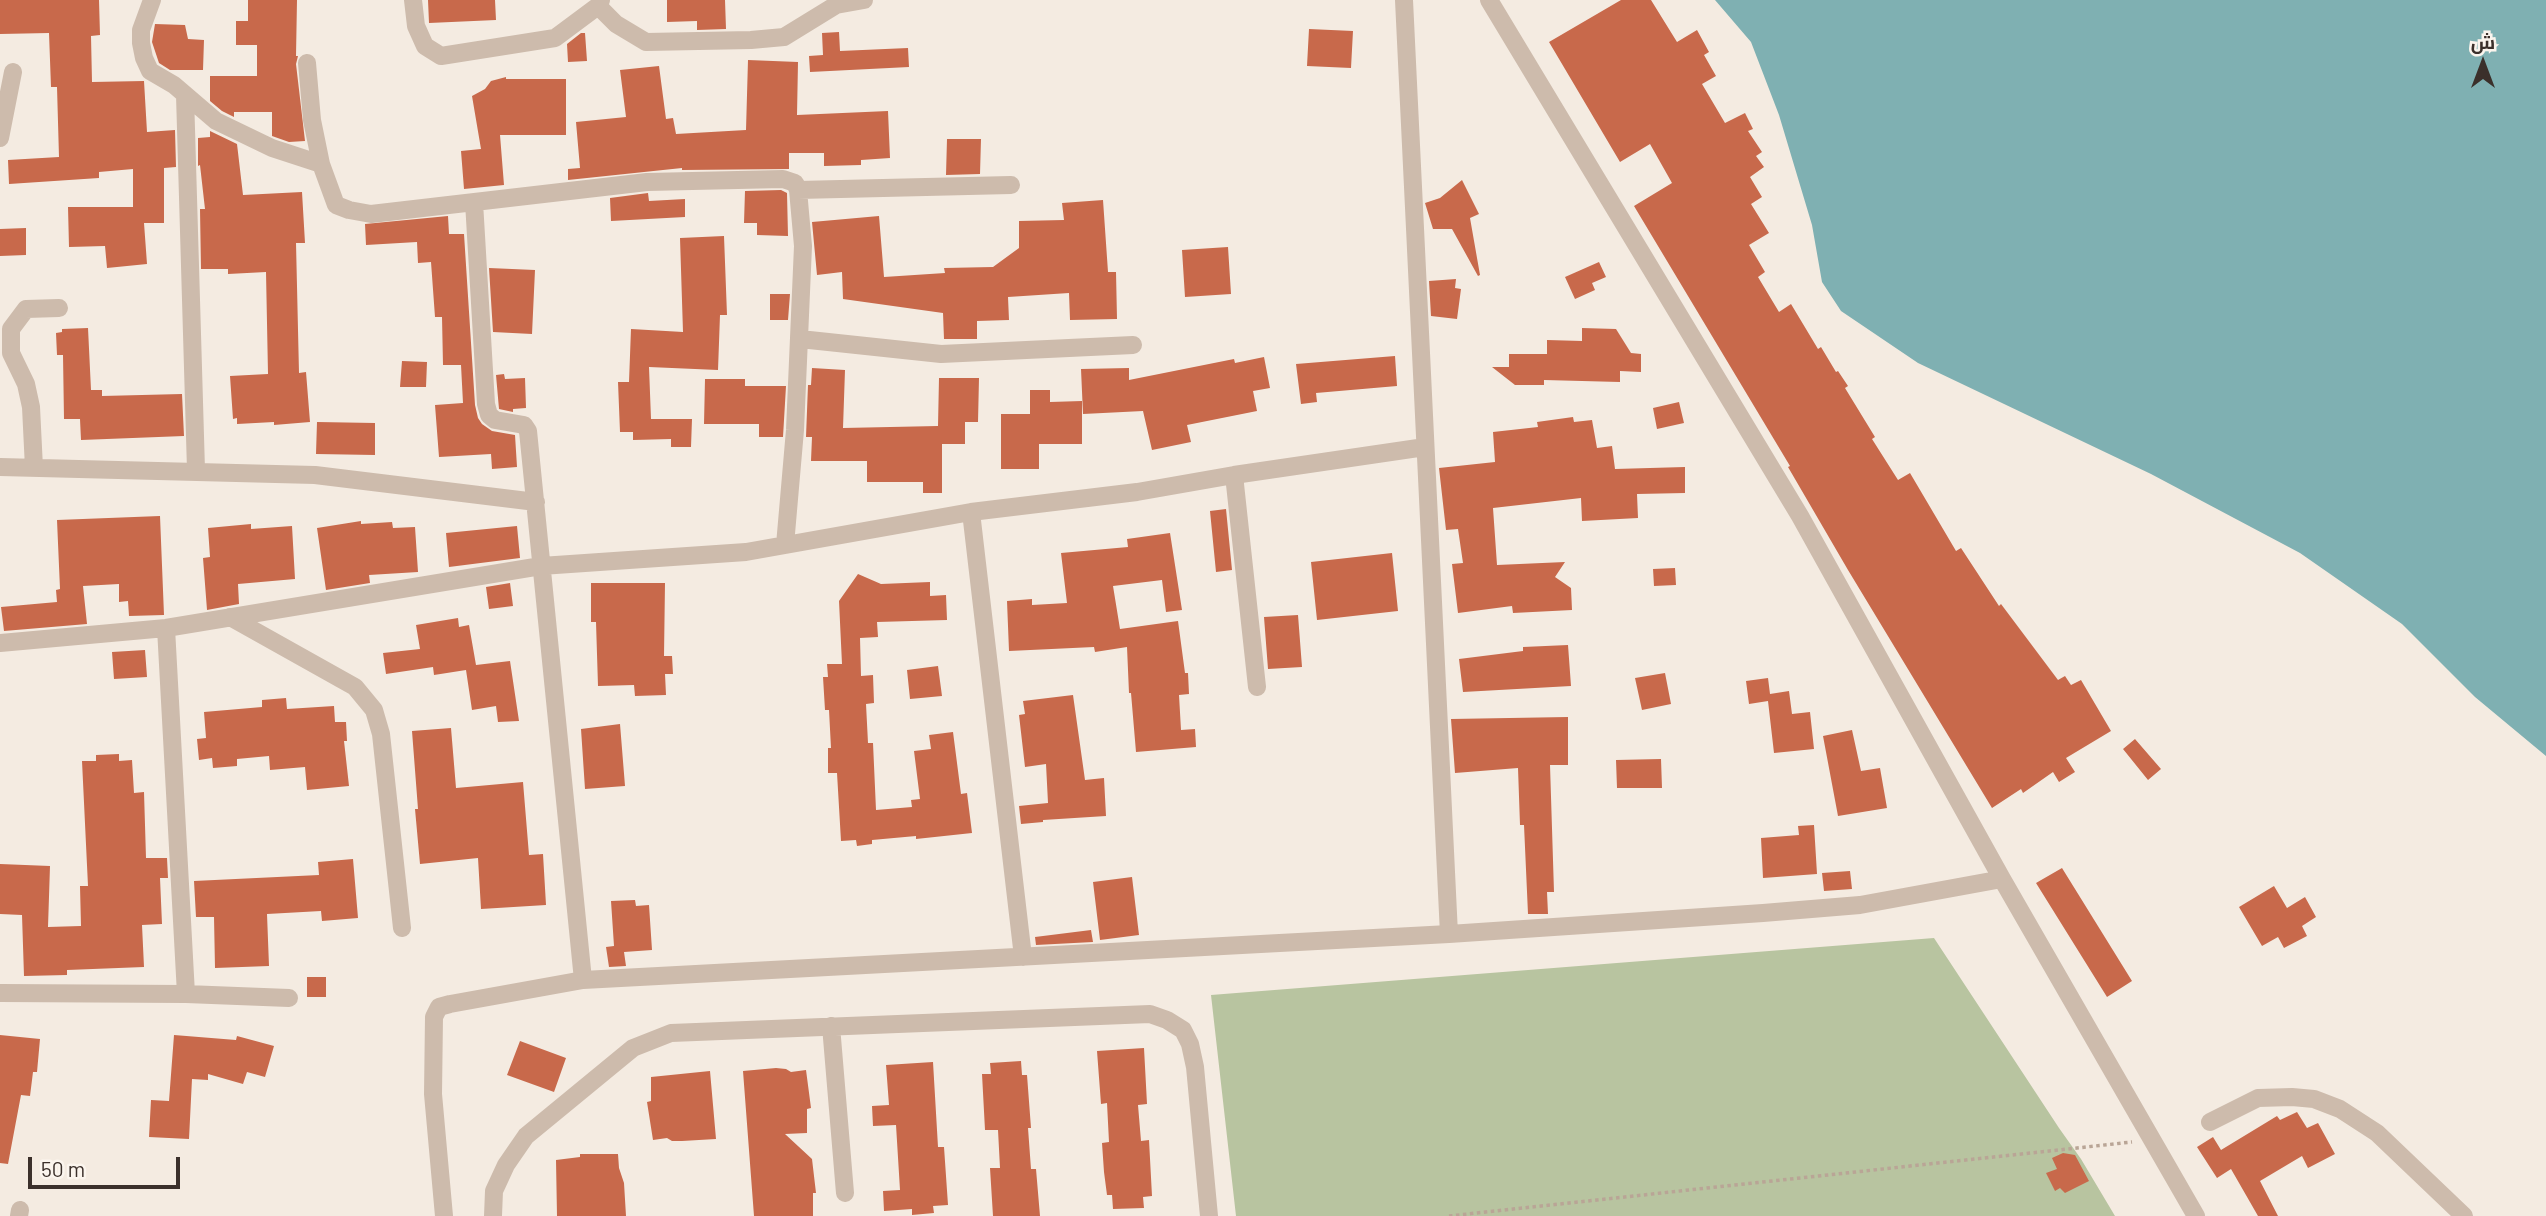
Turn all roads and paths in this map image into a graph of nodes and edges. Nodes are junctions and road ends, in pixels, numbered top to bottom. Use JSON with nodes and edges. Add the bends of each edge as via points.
{"nodes":[{"id":1,"x":152,"y":0,"type":"edge"},
{"id":2,"x":413,"y":0,"type":"edge"},
{"id":3,"x":864,"y":0,"type":"edge"},
{"id":4,"x":1404,"y":0,"type":"edge"},
{"id":5,"x":1489,"y":0,"type":"edge"},
{"id":6,"x":599,"y":3,"type":"edge"},
{"id":7,"x":307,"y":63,"type":"dead end"},
{"id":8,"x":13,"y":72,"type":"dead end"},
{"id":9,"x":185,"y":95,"type":"junction"},
{"id":10,"x":0,"y":138,"type":"edge"},
{"id":11,"x":321,"y":164,"type":"junction"},
{"id":12,"x":1011,"y":185,"type":"dead end"},
{"id":13,"x":798,"y":190,"type":"junction"},
{"id":14,"x":474,"y":202,"type":"junction"},
{"id":15,"x":60,"y":307,"type":"dead end"},
{"id":16,"x":800,"y":339,"type":"junction"},
{"id":17,"x":1133,"y":345,"type":"dead end"},
{"id":18,"x":1426,"y":447,"type":"junction"},
{"id":19,"x":0,"y":467,"type":"edge"},
{"id":20,"x":34,"y":468,"type":"junction"},
{"id":21,"x":196,"y":470,"type":"junction"},
{"id":22,"x":1234,"y":475,"type":"junction"},
{"id":23,"x":536,"y":502,"type":"junction"},
{"id":24,"x":971,"y":512,"type":"junction"},
{"id":25,"x":785,"y":545,"type":"junction"},
{"id":26,"x":541,"y":566,"type":"junction"},
{"id":27,"x":230,"y":617,"type":"junction"},
{"id":28,"x":166,"y":628,"type":"junction"},
{"id":29,"x":0,"y":643,"type":"edge"},
{"id":30,"x":1257,"y":687,"type":"dead end"},
{"id":31,"x":2002,"y":879,"type":"junction"},
{"id":32,"x":402,"y":928,"type":"dead end"},
{"id":33,"x":1449,"y":934,"type":"junction"},
{"id":34,"x":1023,"y":957,"type":"junction"},
{"id":35,"x":583,"y":980,"type":"junction"},
{"id":36,"x":0,"y":993,"type":"edge"},
{"id":37,"x":186,"y":994,"type":"junction"},
{"id":38,"x":289,"y":998,"type":"dead end"},
{"id":39,"x":831,"y":1026,"type":"junction"},
{"id":40,"x":2210,"y":1122,"type":"dead end"},
{"id":41,"x":2152,"y":1140,"type":"junction"},
{"id":42,"x":845,"y":1193,"type":"dead end"},
{"id":43,"x":444,"y":1216,"type":"edge"},
{"id":44,"x":492,"y":1216,"type":"edge"},
{"id":45,"x":1209,"y":1216,"type":"edge"},
{"id":46,"x":1449,"y":1216,"type":"edge"},
{"id":47,"x":2196,"y":1216,"type":"edge"},
{"id":48,"x":2464,"y":1216,"type":"edge"}],
"edges":[{"from":1,"to":9,"type":"street","via":[[141,30],[144,58],[150,71]]},
{"from":2,"to":6,"type":"street","via":[[416,26],[425,46],[441,56],[555,38]]},
{"from":3,"to":6,"type":"street","via":[[836,5],[783,37],[646,42],[616,24]]},
{"from":4,"to":18,"type":"street"},
{"from":5,"to":31,"type":"street","via":[[1800,516]]},
{"from":7,"to":11,"type":"street"},
{"from":8,"to":10,"type":"street"},
{"from":9,"to":11,"type":"street","via":[[216,121],[272,148]]},
{"from":9,"to":21,"type":"street"},
{"from":11,"to":14,"type":"street","via":[[336,205],[349,210],[372,214]]},
{"from":12,"to":13,"type":"street"},
{"from":13,"to":14,"type":"street","via":[[795,183],[783,179],[647,182]]},
{"from":13,"to":16,"type":"street","via":[[803,246]]},
{"from":14,"to":23,"type":"street","via":[[486,404],[495,420],[524,425],[528,431]]},
{"from":15,"to":20,"type":"street","via":[[26,309],[11,329],[11,353],[31,407]]},
{"from":16,"to":17,"type":"street","via":[[941,354]]},
{"from":16,"to":25,"type":"street"},
{"from":18,"to":22,"type":"street"},
{"from":18,"to":33,"type":"street"},
{"from":19,"to":20,"type":"street"},
{"from":20,"to":21,"type":"street"},
{"from":21,"to":23,"type":"street","via":[[315,475]]},
{"from":22,"to":24,"type":"street"},
{"from":22,"to":30,"type":"street"},
{"from":23,"to":26,"type":"street"},
{"from":24,"to":25,"type":"street"},
{"from":24,"to":34,"type":"street"},
{"from":25,"to":26,"type":"street","via":[[746,552]]},
{"from":26,"to":27,"type":"street"},
{"from":26,"to":35,"type":"street"},
{"from":27,"to":28,"type":"street"},
{"from":27,"to":32,"type":"street","via":[[355,687],[374,710],[381,734]]},
{"from":28,"to":29,"type":"street"},
{"from":28,"to":37,"type":"street"},
{"from":31,"to":33,"type":"street","via":[[1860,905]]},
{"from":31,"to":41,"type":"street"},
{"from":33,"to":34,"type":"street"},
{"from":34,"to":35,"type":"street"},
{"from":35,"to":43,"type":"street","via":[[439,1007],[434,1017],[433,1094]]},
{"from":36,"to":37,"type":"street"},
{"from":37,"to":38,"type":"street"},
{"from":39,"to":42,"type":"street"},
{"from":39,"to":44,"type":"street","via":[[671,1033],[633,1048],[526,1136],[494,1191]]},
{"from":39,"to":45,"type":"street","via":[[1150,1014],[1167,1020],[1182,1030],[1195,1067]]},
{"from":40,"to":48,"type":"street","via":[[2258,1098],[2314,1099],[2340,1109],[2377,1133]]},
{"from":41,"to":46,"type":"path"},
{"from":41,"to":47,"type":"street"}]}
